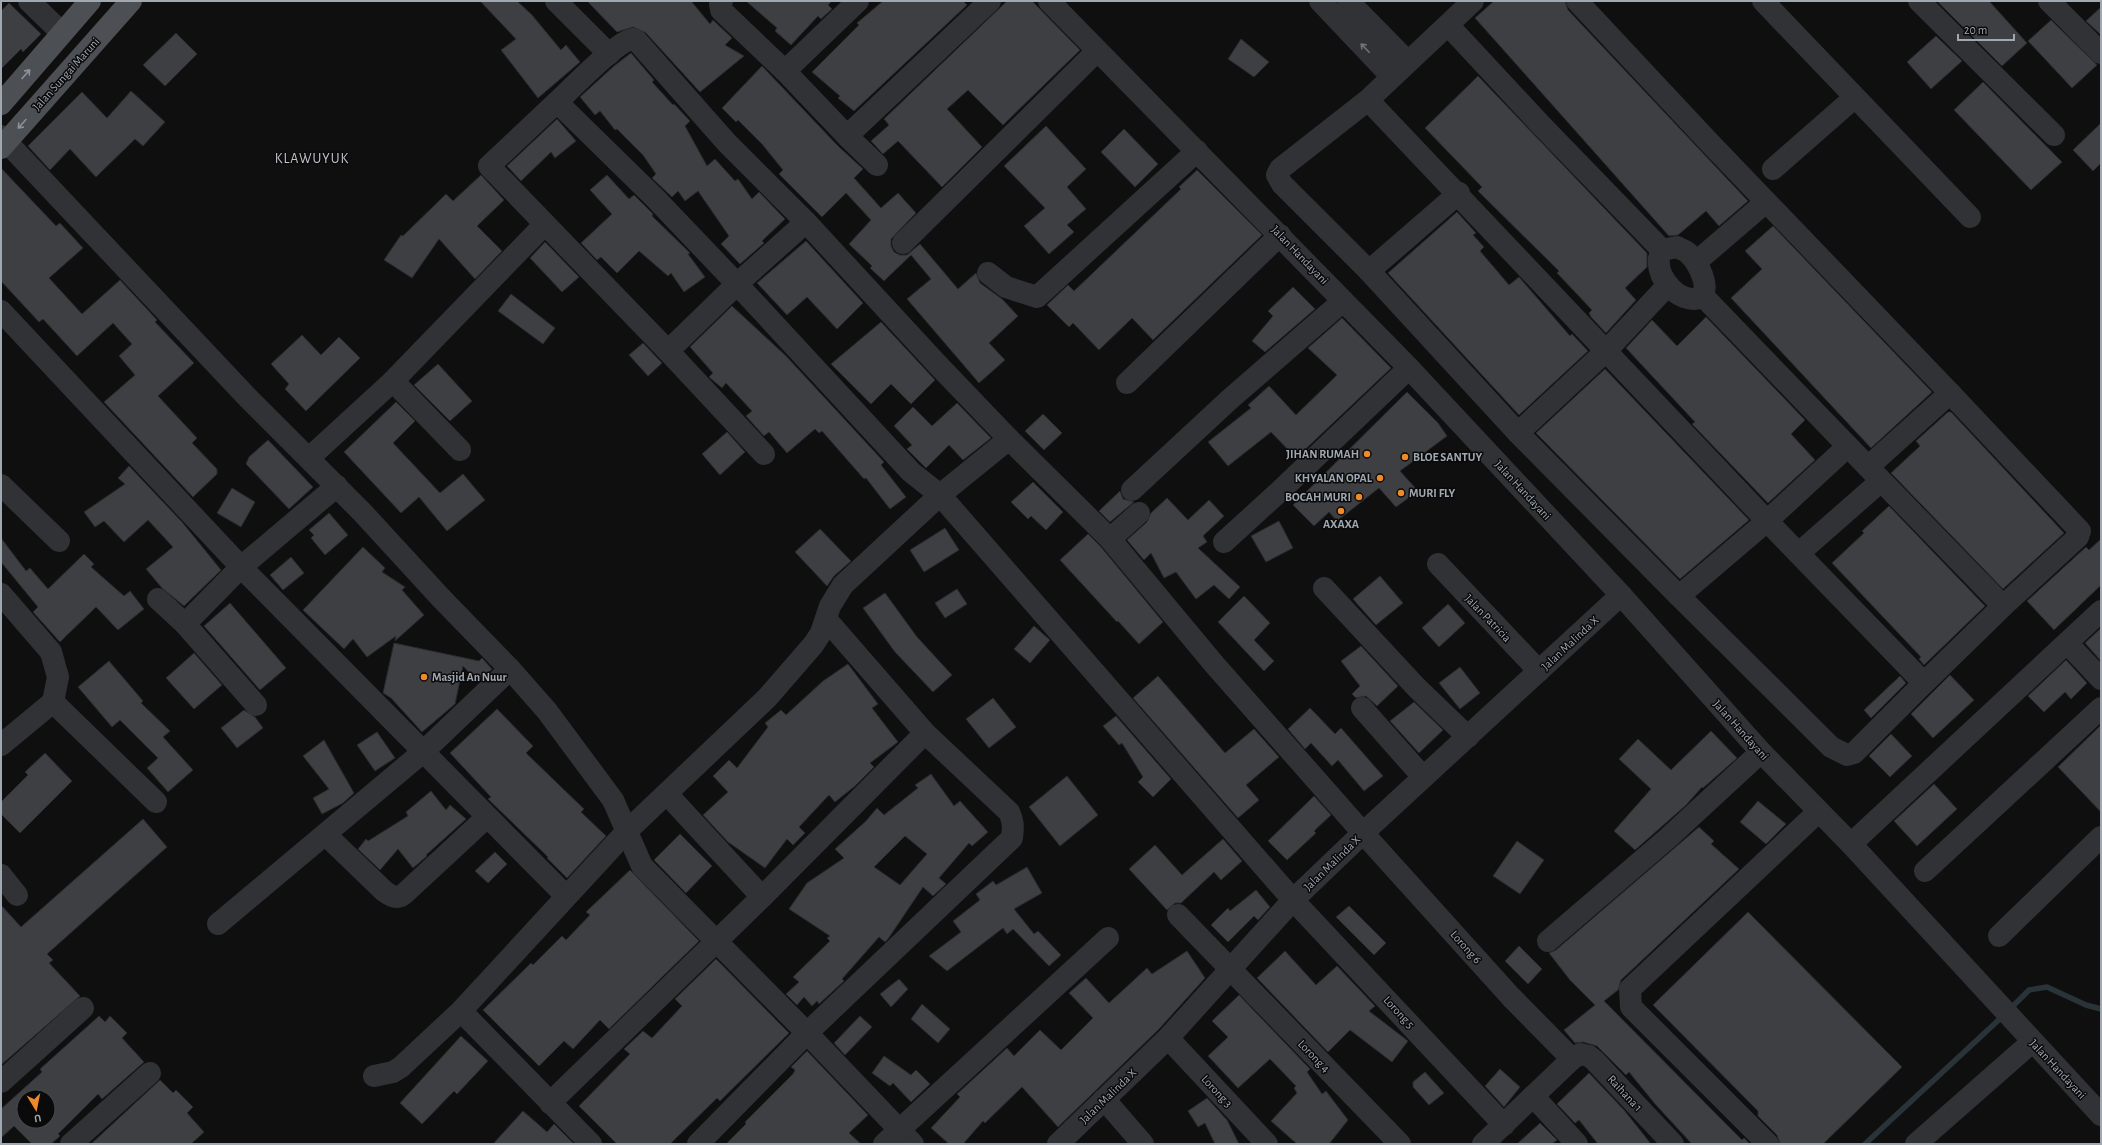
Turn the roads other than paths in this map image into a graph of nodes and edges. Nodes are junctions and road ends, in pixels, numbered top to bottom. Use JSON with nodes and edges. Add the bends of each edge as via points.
{"nodes":[{"id":1,"x":29,"y":1,"type":"edge"},
{"id":2,"x":90,"y":1,"type":"edge"},
{"id":3,"x":131,"y":1,"type":"edge"},
{"id":4,"x":556,"y":1,"type":"edge"},
{"id":5,"x":722,"y":1,"type":"edge"},
{"id":6,"x":858,"y":1,"type":"edge"},
{"id":7,"x":990,"y":1,"type":"edge"},
{"id":8,"x":1049,"y":1,"type":"edge"},
{"id":9,"x":1320,"y":1,"type":"edge"},
{"id":10,"x":1348,"y":1,"type":"edge"},
{"id":11,"x":1473,"y":1,"type":"edge"},
{"id":12,"x":1577,"y":1,"type":"edge"},
{"id":13,"x":1763,"y":1,"type":"edge"},
{"id":14,"x":1919,"y":1,"type":"edge"},
{"id":15,"x":2049,"y":1,"type":"edge"},
{"id":16,"x":1448,"y":25,"type":"junction"},
{"id":17,"x":62,"y":33,"type":"junction"},
{"id":18,"x":1097,"y":51,"type":"junction"},
{"id":19,"x":2101,"y":53,"type":"edge"},
{"id":20,"x":609,"y":54,"type":"junction"},
{"id":21,"x":1400,"y":69,"type":"junction"},
{"id":22,"x":784,"y":71,"type":"junction"},
{"id":23,"x":1854,"y":98,"type":"junction"},
{"id":24,"x":1368,"y":100,"type":"junction"},
{"id":25,"x":557,"y":102,"type":"junction"},
{"id":26,"x":1,"y":104,"type":"edge"},
{"id":27,"x":2054,"y":135,"type":"dead end"},
{"id":28,"x":847,"y":136,"type":"junction"},
{"id":29,"x":3,"y":142,"type":"edge"},
{"id":30,"x":1197,"y":151,"type":"junction"},
{"id":31,"x":877,"y":165,"type":"dead end"},
{"id":32,"x":1773,"y":169,"type":"dead end"},
{"id":33,"x":1459,"y":193,"type":"junction"},
{"id":34,"x":1766,"y":202,"type":"junction"},
{"id":35,"x":1970,"y":217,"type":"dead end"},
{"id":36,"x":806,"y":222,"type":"junction"},
{"id":37,"x":544,"y":224,"type":"junction"},
{"id":38,"x":1280,"y":235,"type":"junction"},
{"id":39,"x":903,"y":242,"type":"dead end"},
{"id":40,"x":1662,"y":250,"type":"junction"},
{"id":41,"x":1696,"y":262,"type":"junction"},
{"id":42,"x":1369,"y":272,"type":"junction"},
{"id":43,"x":988,"y":273,"type":"dead end"},
{"id":44,"x":737,"y":284,"type":"junction"},
{"id":45,"x":1668,"y":286,"type":"junction"},
{"id":46,"x":1703,"y":296,"type":"junction"},
{"id":47,"x":1343,"y":301,"type":"junction"},
{"id":48,"x":1,"y":311,"type":"edge"},
{"id":49,"x":668,"y":351,"type":"junction"},
{"id":50,"x":1606,"y":351,"type":"junction"},
{"id":51,"x":1409,"y":368,"type":"junction"},
{"id":52,"x":393,"y":381,"type":"junction"},
{"id":53,"x":1126,"y":383,"type":"dead end"},
{"id":54,"x":1950,"y":393,"type":"junction"},
{"id":55,"x":1518,"y":434,"type":"junction"},
{"id":56,"x":1009,"y":439,"type":"junction"},
{"id":57,"x":1847,"y":447,"type":"junction"},
{"id":58,"x":460,"y":450,"type":"dead end"},
{"id":59,"x":764,"y":454,"type":"dead end"},
{"id":60,"x":309,"y":458,"type":"junction"},
{"id":61,"x":1874,"y":474,"type":"junction"},
{"id":62,"x":1,"y":485,"type":"edge"},
{"id":63,"x":337,"y":486,"type":"junction"},
{"id":64,"x":1132,"y":490,"type":"dead end"},
{"id":65,"x":940,"y":495,"type":"junction"},
{"id":66,"x":1139,"y":513,"type":"dead end"},
{"id":67,"x":1767,"y":520,"type":"junction"},
{"id":68,"x":1110,"y":539,"type":"junction"},
{"id":69,"x":59,"y":541,"type":"dead end"},
{"id":70,"x":1224,"y":542,"type":"dead end"},
{"id":71,"x":1799,"y":553,"type":"junction"},
{"id":72,"x":1438,"y":564,"type":"dead end"},
{"id":73,"x":242,"y":567,"type":"junction"},
{"id":74,"x":1324,"y":588,"type":"dead end"},
{"id":75,"x":1621,"y":595,"type":"junction"},
{"id":76,"x":1679,"y":596,"type":"junction"},
{"id":77,"x":158,"y":599,"type":"dead end"},
{"id":78,"x":5,"y":606,"type":"edge"},
{"id":79,"x":2003,"y":606,"type":"junction"},
{"id":80,"x":2101,"y":611,"type":"edge"},
{"id":81,"x":826,"y":619,"type":"junction"},
{"id":82,"x":185,"y":624,"type":"junction"},
{"id":83,"x":2067,"y":643,"type":"junction"},
{"id":84,"x":510,"y":669,"type":"junction"},
{"id":85,"x":1539,"y":671,"type":"junction"},
{"id":86,"x":2101,"y":679,"type":"edge"},
{"id":87,"x":1924,"y":684,"type":"junction"},
{"id":88,"x":53,"y":702,"type":"junction"},
{"id":89,"x":256,"y":705,"type":"dead end"},
{"id":90,"x":1362,"y":708,"type":"dead end"},
{"id":91,"x":2101,"y":708,"type":"edge"},
{"id":92,"x":925,"y":733,"type":"junction"},
{"id":93,"x":1468,"y":737,"type":"junction"},
{"id":94,"x":1,"y":745,"type":"edge"},
{"id":95,"x":423,"y":752,"type":"junction"},
{"id":96,"x":1761,"y":752,"type":"junction"},
{"id":97,"x":1423,"y":777,"type":"junction"},
{"id":98,"x":667,"y":794,"type":"junction"},
{"id":99,"x":156,"y":802,"type":"dead end"},
{"id":100,"x":1818,"y":812,"type":"junction"},
{"id":101,"x":487,"y":817,"type":"junction"},
{"id":102,"x":627,"y":831,"type":"junction"},
{"id":103,"x":1363,"y":833,"type":"junction"},
{"id":104,"x":326,"y":835,"type":"junction"},
{"id":105,"x":2101,"y":837,"type":"edge"},
{"id":106,"x":1851,"y":844,"type":"junction"},
{"id":107,"x":1925,"y":871,"type":"dead end"},
{"id":108,"x":1,"y":875,"type":"edge"},
{"id":109,"x":18,"y":895,"type":"dead end"},
{"id":110,"x":566,"y":896,"type":"junction"},
{"id":111,"x":762,"y":897,"type":"junction"},
{"id":112,"x":1293,"y":900,"type":"junction"},
{"id":113,"x":1178,"y":915,"type":"dead end"},
{"id":114,"x":218,"y":924,"type":"dead end"},
{"id":115,"x":1999,"y":936,"type":"dead end"},
{"id":116,"x":1108,"y":938,"type":"dead end"},
{"id":117,"x":716,"y":941,"type":"junction"},
{"id":118,"x":1548,"y":941,"type":"dead end"},
{"id":119,"x":1229,"y":969,"type":"junction"},
{"id":120,"x":83,"y":1008,"type":"dead end"},
{"id":121,"x":461,"y":1011,"type":"junction"},
{"id":122,"x":807,"y":1033,"type":"junction"},
{"id":123,"x":1168,"y":1038,"type":"junction"},
{"id":124,"x":2032,"y":1042,"type":"junction"},
{"id":125,"x":1572,"y":1059,"type":"junction"},
{"id":126,"x":150,"y":1073,"type":"dead end"},
{"id":127,"x":374,"y":1076,"type":"dead end"},
{"id":128,"x":1,"y":1082,"type":"edge"},
{"id":129,"x":1532,"y":1096,"type":"junction"},
{"id":130,"x":1104,"y":1099,"type":"junction"},
{"id":131,"x":550,"y":1103,"type":"junction"},
{"id":132,"x":2101,"y":1115,"type":"edge"},
{"id":133,"x":1504,"y":1125,"type":"junction"},
{"id":134,"x":899,"y":1139,"type":"edge"},
{"id":135,"x":71,"y":1144,"type":"edge"},
{"id":136,"x":592,"y":1144,"type":"edge"},
{"id":137,"x":698,"y":1144,"type":"edge"},
{"id":138,"x":1058,"y":1144,"type":"edge"},
{"id":139,"x":1143,"y":1144,"type":"edge"},
{"id":140,"x":1267,"y":1144,"type":"edge"},
{"id":141,"x":1400,"y":1144,"type":"edge"},
{"id":142,"x":1483,"y":1144,"type":"edge"},
{"id":143,"x":1577,"y":1144,"type":"edge"},
{"id":144,"x":1673,"y":1144,"type":"edge"},
{"id":145,"x":1768,"y":1144,"type":"edge"},
{"id":146,"x":1916,"y":1144,"type":"edge"}],
"edges":[{"from":1,"to":17,"type":"street"},
{"from":2,"to":17,"type":"main road"},
{"from":3,"to":29,"type":"main road","name":"Jalan Sungai Maruni","one_way":true},
{"from":4,"to":20,"type":"street"},
{"from":5,"to":22,"type":"street","via":[[722,10]]},
{"from":6,"to":22,"type":"street"},
{"from":7,"to":28,"type":"street"},
{"from":8,"to":18,"type":"street","name":"Jalan Handayani"},
{"from":21,"to":9,"type":"street","one_way":true},
{"from":10,"to":21,"type":"street"},
{"from":11,"to":16,"type":"street"},
{"from":12,"to":34,"type":"street"},
{"from":13,"to":23,"type":"street"},
{"from":14,"to":27,"type":"street"},
{"from":15,"to":19,"type":"street"},
{"from":16,"to":21,"type":"street"},
{"from":16,"to":40,"type":"street"},
{"from":26,"to":17,"type":"main road","one_way":true},
{"from":18,"to":30,"type":"street","name":"Jalan Handayani"},
{"from":18,"to":39,"type":"street"},
{"from":20,"to":25,"type":"street","name":"Lorong 6"},
{"from":20,"to":36,"type":"street","name":"Lorong 6","via":[[627,40],[637,41],[727,143]]},
{"from":21,"to":24,"type":"street"},
{"from":22,"to":28,"type":"street"},
{"from":23,"to":32,"type":"street"},
{"from":23,"to":35,"type":"street"},
{"from":24,"to":33,"type":"street"},
{"from":24,"to":42,"type":"street","via":[[1280,169],[1277,175],[1282,184]]},
{"from":25,"to":37,"type":"street","name":"Lorong 6","via":[[490,166]]},
{"from":25,"to":44,"type":"street","name":"Lorong 5","via":[[655,198]]},
{"from":28,"to":31,"type":"street"},
{"from":29,"to":60,"type":"street","via":[[248,398]]},
{"from":30,"to":38,"type":"street","name":"Jalan Handayani"},
{"from":30,"to":43,"type":"street","via":[[1037,297],[1006,287]]},
{"from":33,"to":42,"type":"street"},
{"from":33,"to":50,"type":"street"},
{"from":34,"to":41,"type":"street"},
{"from":34,"to":54,"type":"street"},
{"from":36,"to":44,"type":"street"},
{"from":36,"to":56,"type":"street","name":"Lorong 6"},
{"from":37,"to":49,"type":"street"},
{"from":37,"to":52,"type":"street"},
{"from":38,"to":47,"type":"street","name":"Jalan Handayani"},
{"from":38,"to":53,"type":"street"},
{"from":40,"to":41,"type":"street","via":[[1677,247],[1687,252]]},
{"from":40,"to":45,"type":"street","via":[[1660,268]]},
{"from":41,"to":46,"type":"street","via":[[1704,284]]},
{"from":42,"to":55,"type":"street"},
{"from":44,"to":49,"type":"street"},
{"from":44,"to":65,"type":"street","name":"Lorong 5","via":[[911,472]]},
{"from":45,"to":46,"type":"street","via":[[1691,300]]},
{"from":45,"to":50,"type":"street"},
{"from":46,"to":57,"type":"street"},
{"from":47,"to":51,"type":"street","name":"Jalan Handayani"},
{"from":47,"to":64,"type":"street","via":[[1228,400]]},
{"from":48,"to":73,"type":"street"},
{"from":49,"to":59,"type":"street"},
{"from":50,"to":55,"type":"street"},
{"from":50,"to":67,"type":"street"},
{"from":51,"to":70,"type":"street"},
{"from":51,"to":75,"type":"street","name":"Jalan Handayani"},
{"from":52,"to":58,"type":"street"},
{"from":52,"to":60,"type":"street"},
{"from":54,"to":61,"type":"street"},
{"from":54,"to":79,"type":"street","via":[[2080,531],[2078,537]]},
{"from":55,"to":76,"type":"street"},
{"from":56,"to":65,"type":"street"},
{"from":56,"to":68,"type":"street","name":"Lorong 6"},
{"from":57,"to":61,"type":"street"},
{"from":57,"to":67,"type":"street"},
{"from":60,"to":63,"type":"street"},
{"from":61,"to":71,"type":"street"},
{"from":61,"to":79,"type":"street"},
{"from":62,"to":69,"type":"street"},
{"from":63,"to":73,"type":"street"},
{"from":63,"to":84,"type":"street"},
{"from":65,"to":81,"type":"street","via":[[843,585],[830,606]]},
{"from":65,"to":112,"type":"street","name":"Lorong 5"},
{"from":66,"to":68,"type":"street"},
{"from":67,"to":71,"type":"street"},
{"from":67,"to":76,"type":"street"},
{"from":68,"to":103,"type":"street","name":"Lorong 6","via":[[1214,664]]},
{"from":71,"to":87,"type":"street"},
{"from":72,"to":85,"type":"street","name":"Jalan Patricia"},
{"from":73,"to":82,"type":"street"},
{"from":73,"to":95,"type":"street"},
{"from":74,"to":93,"type":"street","via":[[1412,683]]},
{"from":75,"to":85,"type":"street","name":"Jalan Malinda X"},
{"from":75,"to":96,"type":"street","name":"Jalan Handayani"},
{"from":76,"to":87,"type":"street","via":[[1831,747],[1847,755],[1854,753]]},
{"from":77,"to":82,"type":"street"},
{"from":78,"to":88,"type":"street","via":[[51,652],[58,684]]},
{"from":79,"to":87,"type":"street"},
{"from":80,"to":83,"type":"street"},
{"from":81,"to":92,"type":"street"},
{"from":81,"to":98,"type":"street","via":[[813,645],[767,698]]},
{"from":82,"to":89,"type":"street"},
{"from":83,"to":86,"type":"street"},
{"from":83,"to":106,"type":"street"},
{"from":84,"to":95,"type":"street"},
{"from":84,"to":102,"type":"street","via":[[547,711],[613,800]]},
{"from":85,"to":93,"type":"street","name":"Jalan Malinda X"},
{"from":88,"to":94,"type":"street"},
{"from":88,"to":99,"type":"street"},
{"from":90,"to":97,"type":"street"},
{"from":91,"to":107,"type":"street"},
{"from":92,"to":111,"type":"street"},
{"from":92,"to":122,"type":"street","via":[[1009,812],[1014,826],[1012,838]]},
{"from":93,"to":97,"type":"street","name":"Jalan Malinda X"},
{"from":95,"to":101,"type":"street"},
{"from":95,"to":104,"type":"street","via":[[386,781]]},
{"from":96,"to":100,"type":"street","name":"Jalan Handayani"},
{"from":96,"to":118,"type":"street","via":[[1668,838]]},
{"from":97,"to":103,"type":"street","name":"Jalan Malinda X"},
{"from":98,"to":102,"type":"street"},
{"from":98,"to":111,"type":"street"},
{"from":100,"to":106,"type":"street","name":"Jalan Handayani"},
{"from":100,"to":145,"type":"street","via":[[1630,989],[1631,1007]]},
{"from":101,"to":104,"type":"street","via":[[404,894],[397,897],[390,896],[384,891]]},
{"from":101,"to":110,"type":"street"},
{"from":102,"to":110,"type":"street"},
{"from":102,"to":117,"type":"street","via":[[642,866]]},
{"from":103,"to":112,"type":"street","name":"Jalan Malinda X"},
{"from":103,"to":125,"type":"street","name":"Lorong 6","via":[[1511,997]]},
{"from":104,"to":114,"type":"street"},
{"from":105,"to":115,"type":"street"},
{"from":106,"to":124,"type":"street","name":"Jalan Handayani"},
{"from":108,"to":109,"type":"street"},
{"from":110,"to":121,"type":"street"},
{"from":111,"to":117,"type":"street"},
{"from":112,"to":119,"type":"street","name":"Jalan Malinda X"},
{"from":112,"to":133,"type":"street","name":"Lorong 5"},
{"from":113,"to":119,"type":"street","name":"Lorong 4"},
{"from":116,"to":134,"type":"street"},
{"from":117,"to":122,"type":"street"},
{"from":117,"to":131,"type":"street"},
{"from":119,"to":123,"type":"street","name":"Jalan Malinda X"},
{"from":119,"to":141,"type":"street","name":"Lorong 4"},
{"from":120,"to":128,"type":"street"},
{"from":121,"to":127,"type":"street","via":[[401,1067],[393,1072]]},
{"from":121,"to":131,"type":"street"},
{"from":122,"to":134,"type":"street"},
{"from":122,"to":137,"type":"street"},
{"from":123,"to":130,"type":"street","name":"Jalan Malinda X"},
{"from":123,"to":140,"type":"street","name":"Lorong 3"},
{"from":124,"to":132,"type":"street","name":"Jalan Handayani"},
{"from":124,"to":146,"type":"street"},
{"from":125,"to":129,"type":"street"},
{"from":125,"to":144,"type":"street","name":"Raihana 1","via":[[1578,1054],[1589,1056]]},
{"from":126,"to":135,"type":"street"},
{"from":129,"to":133,"type":"street"},
{"from":129,"to":143,"type":"street"},
{"from":130,"to":138,"type":"street","name":"Jalan Malinda X"},
{"from":130,"to":139,"type":"street"},
{"from":131,"to":136,"type":"street"},
{"from":133,"to":142,"type":"street"}]}
